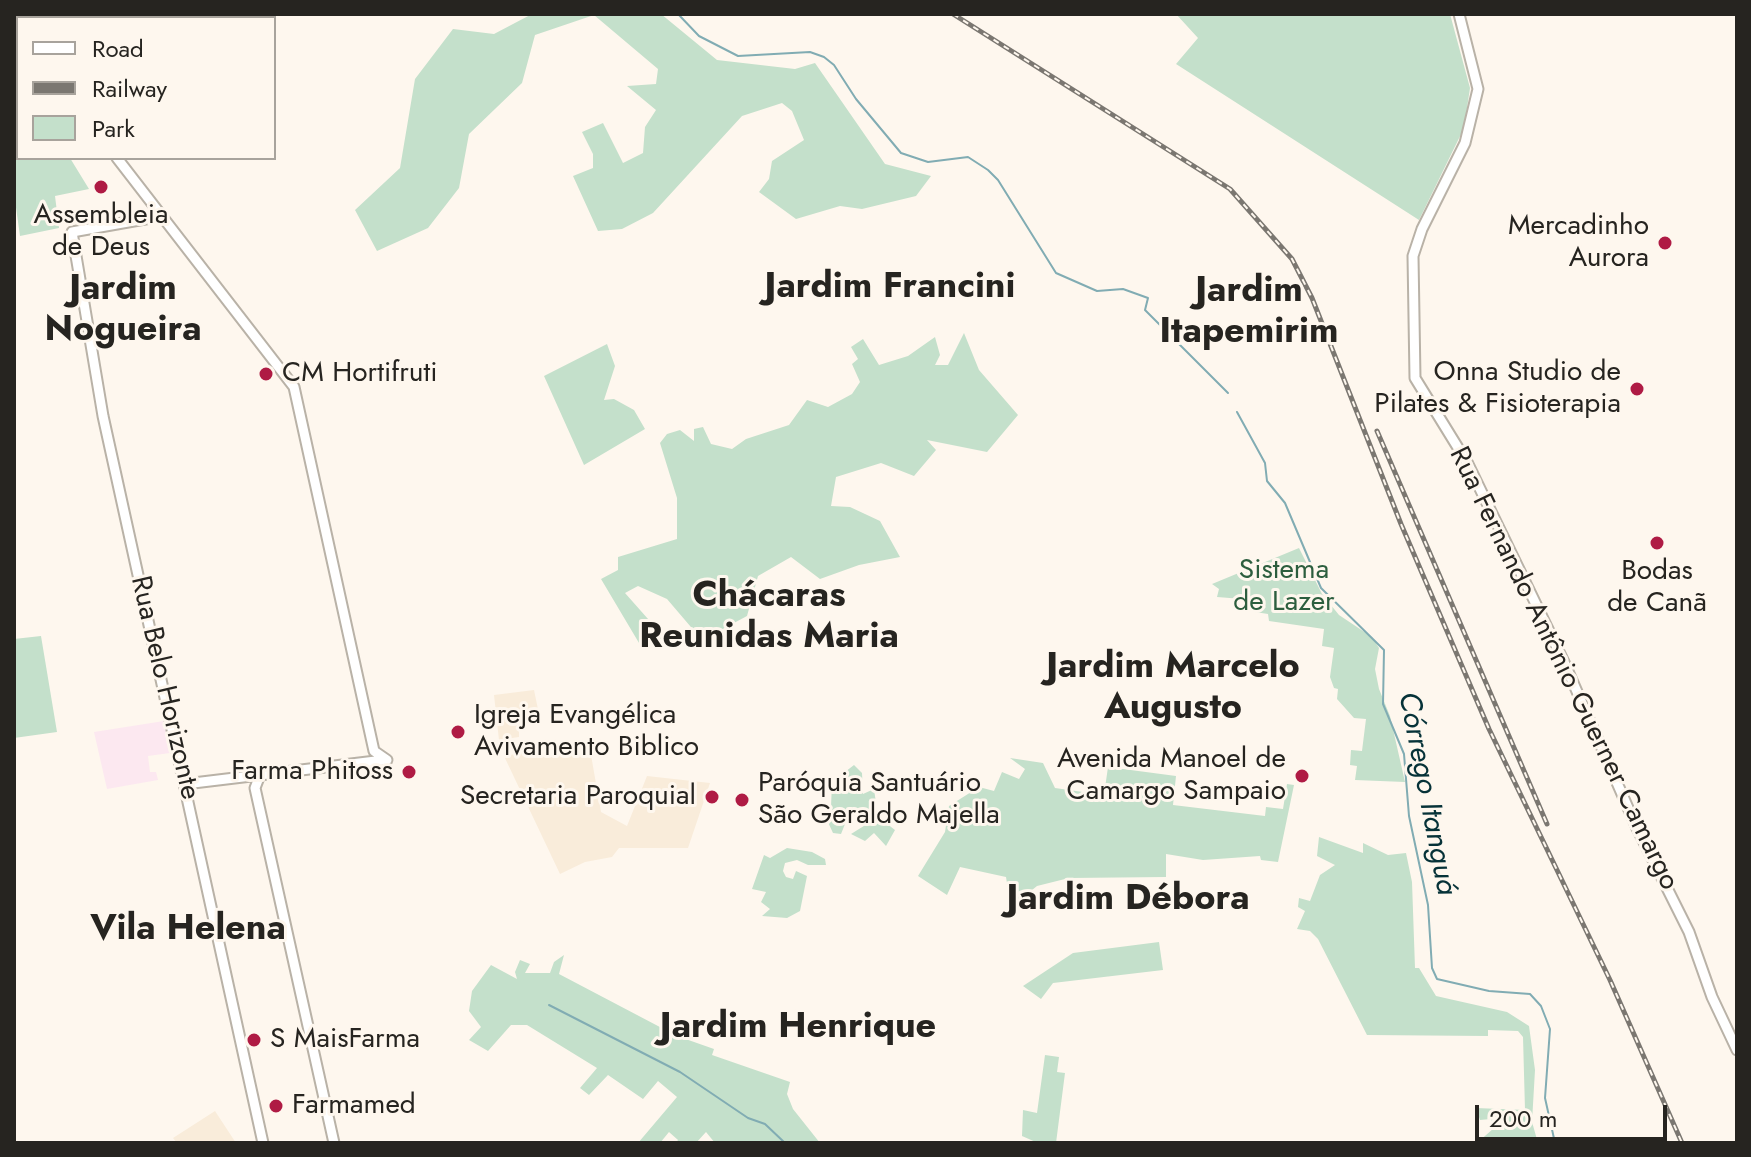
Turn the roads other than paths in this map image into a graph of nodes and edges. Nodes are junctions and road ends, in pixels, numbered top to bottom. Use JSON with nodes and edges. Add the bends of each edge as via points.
{"nodes":[{"id":1,"x":1459,"y":14,"type":"edge"},
{"id":2,"x":119,"y":160,"type":"edge"},
{"id":3,"x":162,"y":216,"type":"junction"},
{"id":4,"x":374,"y":751,"type":"junction"},
{"id":5,"x":364,"y":763,"type":"junction"},
{"id":6,"x":260,"y":775,"type":"junction"},
{"id":7,"x":185,"y":784,"type":"junction"},
{"id":8,"x":1737,"y":1050,"type":"edge"},
{"id":9,"x":263,"y":1143,"type":"edge"},
{"id":10,"x":334,"y":1143,"type":"edge"}],
"edges":[{"from":1,"to":8,"type":"street","name":"Rua Fernando Antônio Guerner Camargo","via":[[1478,89],[1465,143],[1413,256],[1415,378],[1468,464],[1564,662],[1689,932]]},
{"from":2,"to":3,"type":"street"},
{"from":3,"to":4,"type":"street","via":[[294,387]]},
{"from":3,"to":7,"type":"street","name":"Rua Belo Horizonte","via":[[72,232],[103,416]]},
{"from":4,"to":5,"type":"street"},
{"from":4,"to":5,"type":"street","via":[[387,760]]},
{"from":5,"to":6,"type":"street"},
{"from":6,"to":7,"type":"street"},
{"from":6,"to":10,"type":"street","via":[[255,788]]},
{"from":7,"to":9,"type":"street","name":"Rua Belo Horizonte"}]}
